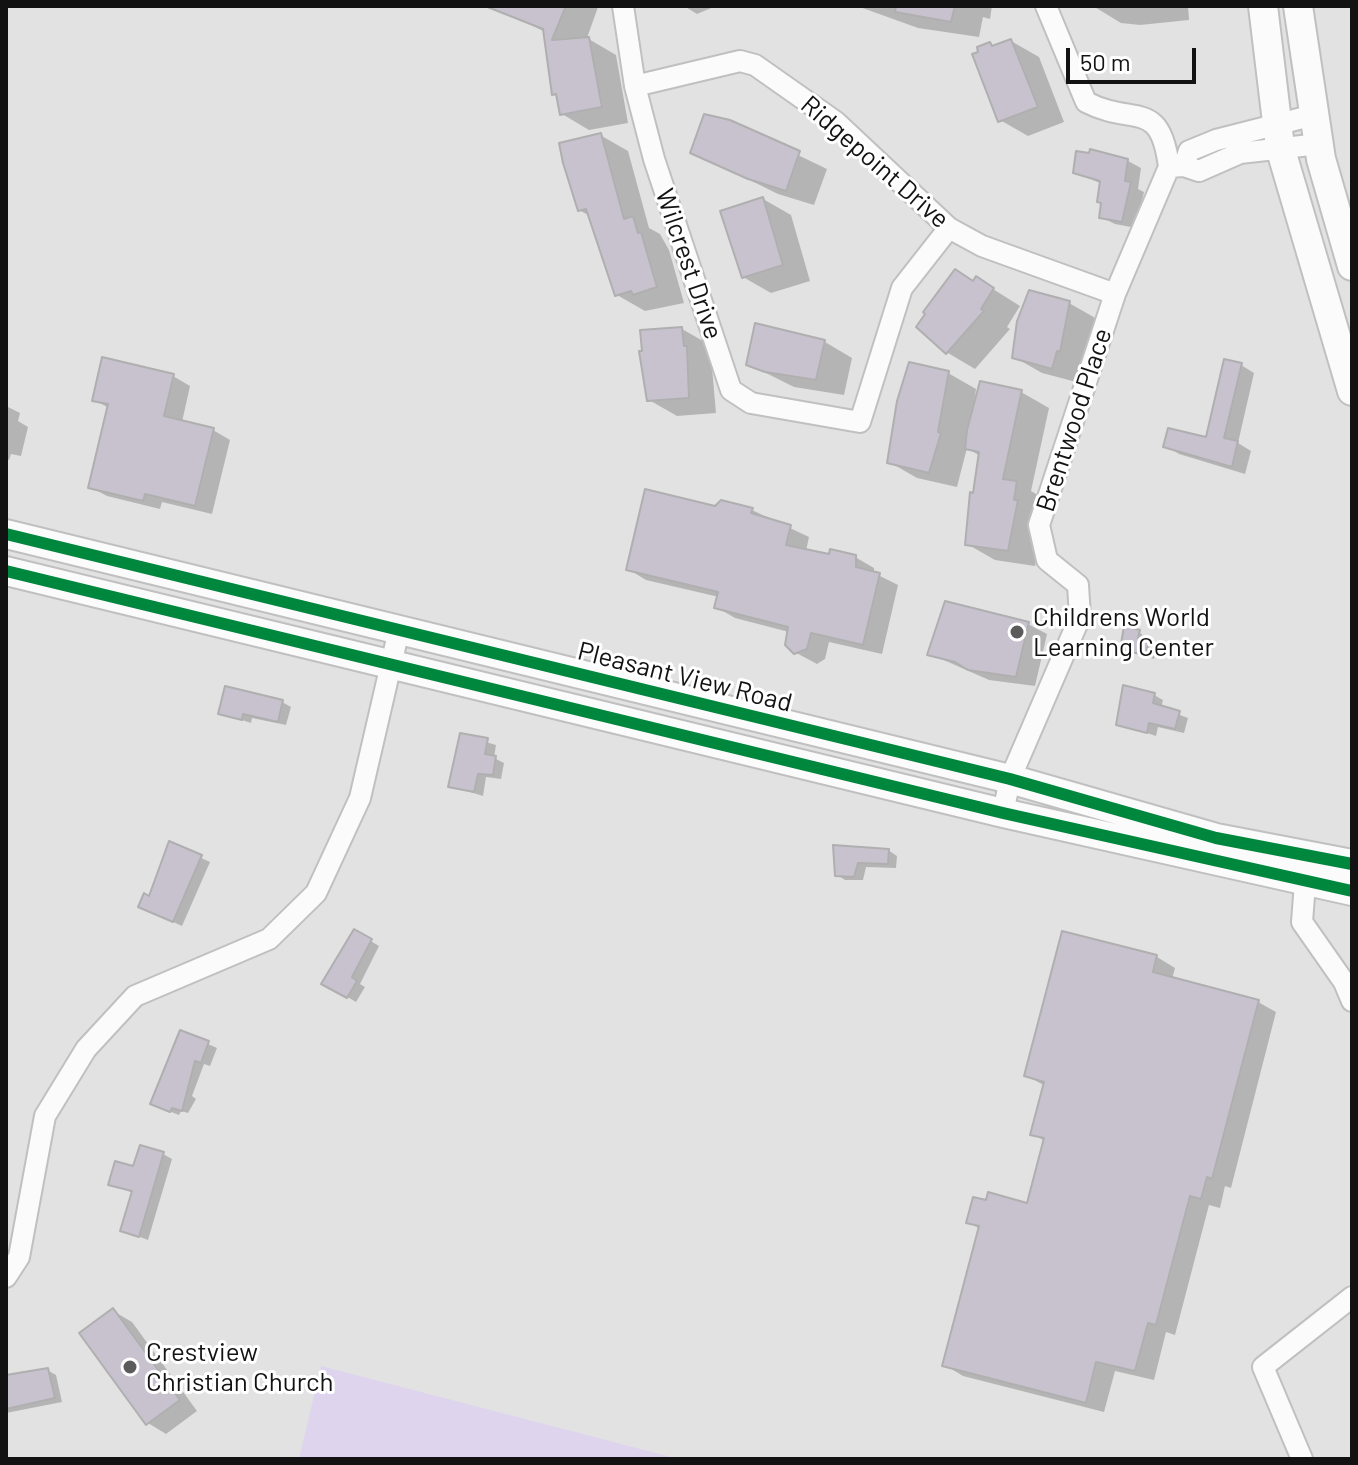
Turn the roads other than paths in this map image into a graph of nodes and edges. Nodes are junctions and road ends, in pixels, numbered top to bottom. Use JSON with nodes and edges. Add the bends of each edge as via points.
{"nodes":[{"id":1,"x":623,"y":6,"type":"edge"},
{"id":2,"x":1046,"y":6,"type":"edge"},
{"id":3,"x":1263,"y":6,"type":"edge"},
{"id":4,"x":1298,"y":6,"type":"edge"},
{"id":5,"x":635,"y":86,"type":"junction"},
{"id":6,"x":1314,"y":115,"type":"junction"},
{"id":7,"x":1280,"y":137,"type":"junction"},
{"id":8,"x":1319,"y":144,"type":"junction"},
{"id":9,"x":1176,"y":166,"type":"junction"},
{"id":10,"x":949,"y":228,"type":"junction"},
{"id":11,"x":1352,"y":266,"type":"edge"},
{"id":12,"x":1115,"y":294,"type":"junction"},
{"id":13,"x":1348,"y":361,"type":"edge"},
{"id":14,"x":1352,"y":391,"type":"edge"},
{"id":15,"x":6,"y":534,"type":"edge"},
{"id":16,"x":6,"y":571,"type":"edge"},
{"id":17,"x":399,"y":630,"type":"junction"},
{"id":18,"x":391,"y":662,"type":"junction"},
{"id":19,"x":697,"y":703,"type":"junction"},
{"id":20,"x":689,"y":735,"type":"junction"},
{"id":21,"x":1010,"y":779,"type":"junction"},
{"id":22,"x":1003,"y":813,"type":"junction"},
{"id":23,"x":1305,"y":883,"type":"junction"},
{"id":24,"x":1350,"y":885,"type":"edge"},
{"id":25,"x":1352,"y":1001,"type":"edge"},
{"id":26,"x":6,"y":1277,"type":"edge"},
{"id":27,"x":1352,"y":1297,"type":"edge"},
{"id":28,"x":1302,"y":1459,"type":"edge"}],
"edges":[{"from":1,"to":5,"type":"street","name":"Wilcrest Drive"},
{"from":2,"to":9,"type":"street","via":[[1086,102],[1107,113],[1155,124]]},
{"from":3,"to":7,"type":"main road"},
{"from":4,"to":6,"type":"main road"},
{"from":5,"to":10,"type":"street","name":"Ridgepoint Drive","via":[[740,61],[755,65],[836,122]]},
{"from":5,"to":10,"type":"street","name":"Wilcrest Drive","via":[[731,390],[751,403],[860,422],[902,288]]},
{"from":6,"to":7,"type":"street","name":"Brentwood Place"},
{"from":6,"to":8,"type":"main road"},
{"from":7,"to":8,"type":"street","name":"Brentwood Place"},
{"from":7,"to":9,"type":"street","name":"Brentwood Place","via":[[1216,140],[1189,151]]},
{"from":7,"to":13,"type":"main road"},
{"from":8,"to":11,"type":"main road"},
{"from":9,"to":12,"type":"street","name":"Brentwood Place"},
{"from":10,"to":12,"type":"street","name":"Ridgepoint Drive","via":[[982,246]]},
{"from":12,"to":21,"type":"street","name":"Brentwood Place","via":[[1039,525],[1047,560],[1078,585],[1080,617]]},
{"from":13,"to":14,"type":"main road"},
{"from":15,"to":17,"type":"main road","name":"Pleasant View Road"},
{"from":16,"to":18,"type":"main road","name":"Pleasant View Road"},
{"from":17,"to":18,"type":"street"},
{"from":17,"to":19,"type":"main road","name":"Pleasant View Road"},
{"from":18,"to":20,"type":"main road","name":"Pleasant View Road"},
{"from":18,"to":26,"type":"street","via":[[360,798],[316,893],[269,939],[135,996],[86,1049],[45,1116],[19,1257]]},
{"from":19,"to":20,"type":"main road"},
{"from":19,"to":21,"type":"main road","name":"Pleasant View Road"},
{"from":20,"to":22,"type":"main road","name":"Pleasant View Road"},
{"from":21,"to":22,"type":"street","name":"Brentwood Place"},
{"from":21,"to":24,"type":"main road","name":"Pleasant View Road","via":[[1216,838]]},
{"from":22,"to":23,"type":"main road","name":"Pleasant View Road"},
{"from":23,"to":24,"type":"main road","name":"Pleasant View Road"},
{"from":23,"to":25,"type":"street","via":[[1302,922]]},
{"from":27,"to":28,"type":"street","via":[[1263,1367]]}]}
